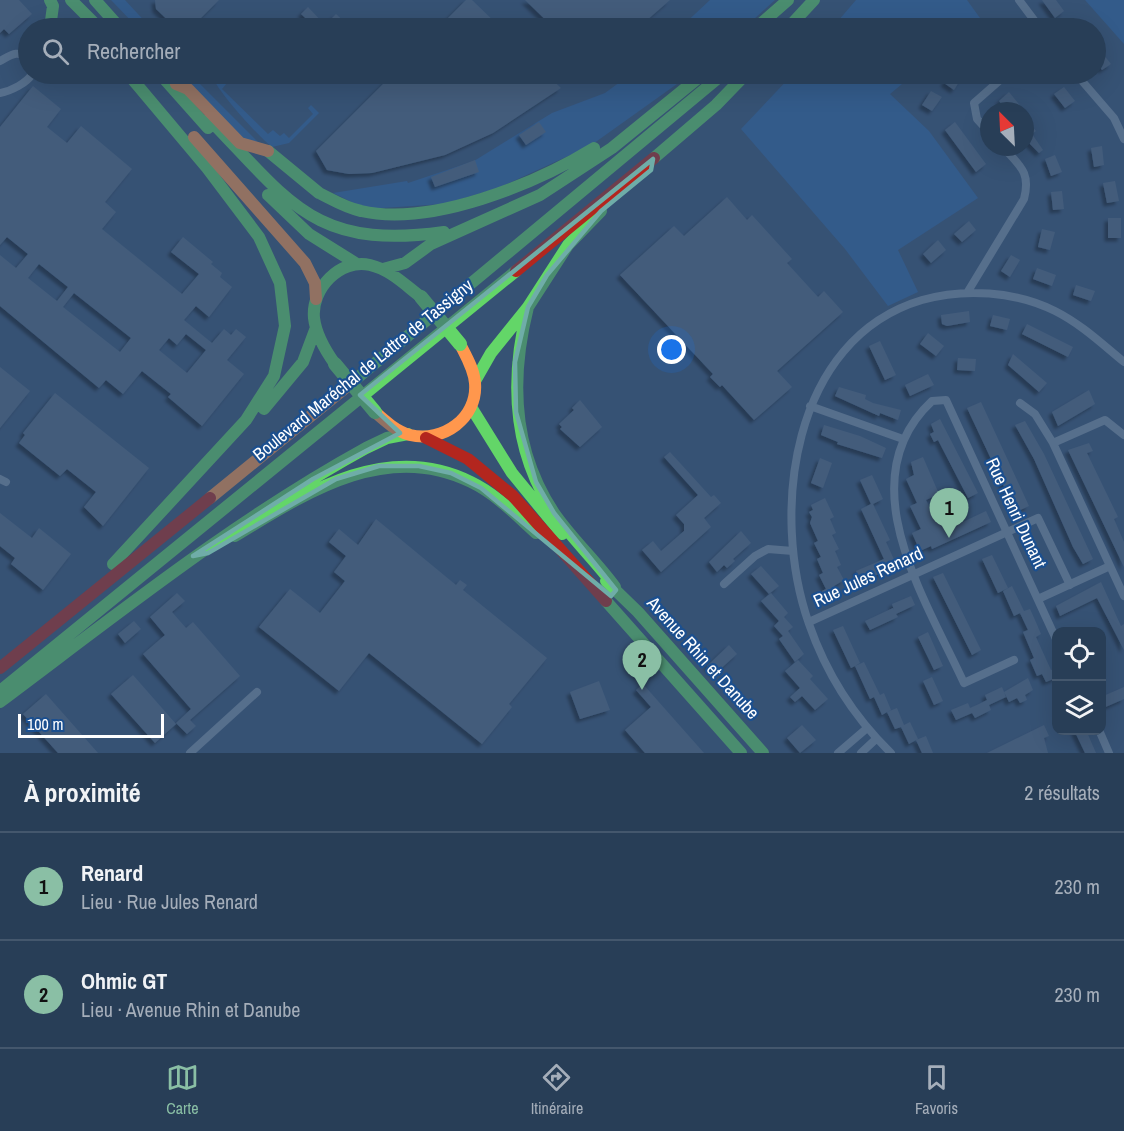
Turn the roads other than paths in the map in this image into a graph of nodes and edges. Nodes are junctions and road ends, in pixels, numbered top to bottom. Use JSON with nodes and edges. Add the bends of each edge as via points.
{"nodes":[{"id":1,"x":50,"y":0,"type":"edge"},
{"id":2,"x":70,"y":0,"type":"edge"},
{"id":3,"x":95,"y":0,"type":"edge"},
{"id":4,"x":788,"y":0,"type":"edge"},
{"id":5,"x":794,"y":0,"type":"edge"},
{"id":6,"x":814,"y":0,"type":"edge"},
{"id":7,"x":1019,"y":0,"type":"edge"},
{"id":8,"x":51,"y":18,"type":"edge"},
{"id":9,"x":83,"y":18,"type":"edge"},
{"id":10,"x":89,"y":18,"type":"edge"},
{"id":11,"x":111,"y":18,"type":"edge"},
{"id":12,"x":767,"y":18,"type":"edge"},
{"id":13,"x":776,"y":18,"type":"edge"},
{"id":14,"x":797,"y":18,"type":"edge"},
{"id":15,"x":1032,"y":18,"type":"edge"},
{"id":16,"x":18,"y":54,"type":"edge"},
{"id":17,"x":0,"y":61,"type":"edge"},
{"id":18,"x":20,"y":84,"type":"edge"},
{"id":19,"x":136,"y":84,"type":"edge"},
{"id":20,"x":147,"y":84,"type":"edge"},
{"id":21,"x":169,"y":84,"type":"edge"},
{"id":22,"x":178,"y":84,"type":"edge"},
{"id":23,"x":691,"y":84,"type":"edge"},
{"id":24,"x":711,"y":84,"type":"edge"},
{"id":25,"x":736,"y":84,"type":"edge"},
{"id":26,"x":996,"y":84,"type":"edge"},
{"id":27,"x":1085,"y":84,"type":"edge"},
{"id":28,"x":0,"y":93,"type":"edge"},
{"id":29,"x":659,"y":111,"type":"junction"},
{"id":30,"x":202,"y":121,"type":"junction"},
{"id":31,"x":980,"y":122,"type":"edge"},
{"id":32,"x":1124,"y":139,"type":"edge"},
{"id":33,"x":1012,"y":156,"type":"edge"},
{"id":34,"x":653,"y":159,"type":"junction"},
{"id":35,"x":464,"y":228,"type":"junction"},
{"id":36,"x":357,"y":264,"type":"junction"},
{"id":37,"x":382,"y":269,"type":"junction"},
{"id":38,"x":967,"y":293,"type":"junction"},
{"id":39,"x":316,"y":298,"type":"junction"},
{"id":40,"x":528,"y":307,"type":"junction"},
{"id":41,"x":315,"y":330,"type":"junction"},
{"id":42,"x":1124,"y":362,"type":"edge"},
{"id":43,"x":475,"y":381,"type":"junction"},
{"id":44,"x":1020,"y":403,"type":"dead end"},
{"id":45,"x":810,"y":406,"type":"junction"},
{"id":46,"x":471,"y":407,"type":"junction"},
{"id":47,"x":408,"y":434,"type":"junction"},
{"id":48,"x":1124,"y":435,"type":"edge"},
{"id":49,"x":426,"y":438,"type":"junction"},
{"id":50,"x":903,"y":439,"type":"junction"},
{"id":51,"x":1053,"y":443,"type":"junction"},
{"id":52,"x":189,"y":484,"type":"junction"},
{"id":53,"x":1007,"y":532,"type":"junction"},
{"id":54,"x":793,"y":551,"type":"junction"},
{"id":55,"x":193,"y":556,"type":"junction"},
{"id":56,"x":574,"y":565,"type":"junction"},
{"id":57,"x":1110,"y":566,"type":"junction"},
{"id":58,"x":914,"y":574,"type":"junction"},
{"id":59,"x":724,"y":584,"type":"dead end"},
{"id":60,"x":1070,"y":585,"type":"junction"},
{"id":61,"x":615,"y":587,"type":"junction"},
{"id":62,"x":92,"y":593,"type":"junction"},
{"id":63,"x":1124,"y":596,"type":"edge"},
{"id":64,"x":1038,"y":599,"type":"junction"},
{"id":65,"x":808,"y":622,"type":"junction"},
{"id":66,"x":1052,"y":630,"type":"edge"},
{"id":67,"x":1014,"y":660,"type":"dead end"},
{"id":68,"x":0,"y":668,"type":"edge"},
{"id":69,"x":0,"y":691,"type":"edge"},
{"id":70,"x":257,"y":692,"type":"dead end"},
{"id":71,"x":0,"y":702,"type":"edge"},
{"id":72,"x":866,"y":729,"type":"junction"},
{"id":73,"x":1101,"y":735,"type":"edge"},
{"id":74,"x":876,"y":739,"type":"junction"},
{"id":75,"x":190,"y":753,"type":"edge"},
{"id":76,"x":741,"y":753,"type":"edge"},
{"id":77,"x":763,"y":753,"type":"edge"},
{"id":78,"x":838,"y":753,"type":"edge"},
{"id":79,"x":861,"y":753,"type":"edge"},
{"id":80,"x":891,"y":753,"type":"edge"},
{"id":81,"x":1109,"y":753,"type":"edge"}],
"edges":[{"from":1,"to":8,"type":"main road"},
{"from":2,"to":9,"type":"main road"},
{"from":2,"to":10,"type":"main road"},
{"from":3,"to":11,"type":"main road"},
{"from":4,"to":12,"type":"main road"},
{"from":5,"to":13,"type":"main road"},
{"from":6,"to":14,"type":"main road"},
{"from":7,"to":15,"type":"street"},
{"from":16,"to":17,"type":"street"},
{"from":18,"to":28,"type":"street"},
{"from":19,"to":52,"type":"main road","via":[[259,237],[274,267],[284,305],[281,350],[268,388],[237,431]]},
{"from":20,"to":39,"type":"main road","via":[[305,263],[315,283]]},
{"from":21,"to":30,"type":"main road"},
{"from":22,"to":29,"type":"main road","via":[[188,89],[240,143],[268,151],[319,192],[344,206],[368,213],[441,209],[536,178],[588,152],[639,117]]},
{"from":23,"to":29,"type":"main road"},
{"from":24,"to":62,"type":"main road","name":"Boulevard Maréchal de Lattre de Tassigny"},
{"from":25,"to":34,"type":"main road","name":"Boulevard Maréchal de Lattre de Tassigny"},
{"from":26,"to":31,"type":"street","via":[[974,103]]},
{"from":27,"to":32,"type":"street","via":[[1114,118]]},
{"from":29,"to":35,"type":"main road","via":[[540,195]]},
{"from":30,"to":35,"type":"main road","via":[[212,121],[286,200],[345,231],[410,237]]},
{"from":30,"to":36,"type":"main road","via":[[287,216]]},
{"from":33,"to":38,"type":"street","via":[[1023,168],[1028,183],[1024,199]]},
{"from":34,"to":40,"type":"main road","via":[[651,170],[601,211],[568,245]]},
{"from":34,"to":69,"type":"main road","name":"Boulevard Maréchal de Lattre de Tassigny"},
{"from":35,"to":37,"type":"main road","via":[[405,262]]},
{"from":36,"to":37,"type":"main road"},
{"from":36,"to":39,"type":"main road","via":[[331,277]]},
{"from":37,"to":43,"type":"main road","bridge":true,"via":[[421,297],[460,344]]},
{"from":38,"to":42,"type":"street","via":[[1022,299],[1054,311],[1082,327]]},
{"from":38,"to":45,"type":"street","via":[[920,301],[882,318],[834,361]]},
{"from":39,"to":41,"type":"main road"},
{"from":40,"to":43,"type":"main road","via":[[491,353]]},
{"from":40,"to":61,"type":"main road","via":[[514,383],[525,454],[554,513]]},
{"from":41,"to":47,"type":"main road","bridge":true,"via":[[334,364],[375,412]]},
{"from":41,"to":52,"type":"main road","via":[[308,354],[296,371],[242,435]]},
{"from":43,"to":46,"type":"main road"},
{"from":44,"to":51,"type":"street","via":[[1035,414]]},
{"from":45,"to":50,"type":"street"},
{"from":45,"to":54,"type":"street","via":[[792,497]]},
{"from":46,"to":49,"type":"main road","via":[[453,428]]},
{"from":46,"to":61,"type":"main road","via":[[520,486],[599,575]]},
{"from":47,"to":49,"type":"main road"},
{"from":47,"to":55,"type":"main road","via":[[357,453]]},
{"from":48,"to":51,"type":"street","via":[[1106,420]]},
{"from":49,"to":56,"type":"main road","via":[[495,479]]},
{"from":50,"to":53,"type":"street","name":"Rue Henri Dunant","via":[[932,401],[946,400]]},
{"from":50,"to":58,"type":"street","via":[[893,483],[895,511]]},
{"from":51,"to":57,"type":"street"},
{"from":52,"to":62,"type":"main road","via":[[104,573]]},
{"from":53,"to":58,"type":"street","name":"Rue Jules Renard"},
{"from":53,"to":60,"type":"street","name":"Rue Jules Renard","via":[[1038,518]]},
{"from":53,"to":64,"type":"street","name":"Rue Henri Dunant"},
{"from":54,"to":59,"type":"street","via":[[768,549]]},
{"from":54,"to":65,"type":"street"},
{"from":55,"to":56,"type":"main road","via":[[208,553],[336,479],[358,471],[399,465],[438,469],[471,482]]},
{"from":55,"to":71,"type":"main road"},
{"from":56,"to":76,"type":"main road","name":"Avenue Rhin et Danube"},
{"from":57,"to":60,"type":"street"},
{"from":57,"to":63,"type":"street"},
{"from":58,"to":65,"type":"street","name":"Rue Jules Renard"},
{"from":58,"to":67,"type":"street","via":[[964,683]]},
{"from":60,"to":64,"type":"street"},
{"from":61,"to":77,"type":"main road","name":"Avenue Rhin et Danube"},
{"from":62,"to":68,"type":"main road","name":"Boulevard Maréchal de Lattre de Tassigny"},
{"from":64,"to":66,"type":"street","name":"Rue Henri Dunant"},
{"from":65,"to":72,"type":"street","via":[[833,678]]},
{"from":70,"to":75,"type":"street"},
{"from":72,"to":74,"type":"street"},
{"from":72,"to":78,"type":"street"},
{"from":73,"to":81,"type":"street"},
{"from":74,"to":79,"type":"street"},
{"from":74,"to":80,"type":"street"}]}
